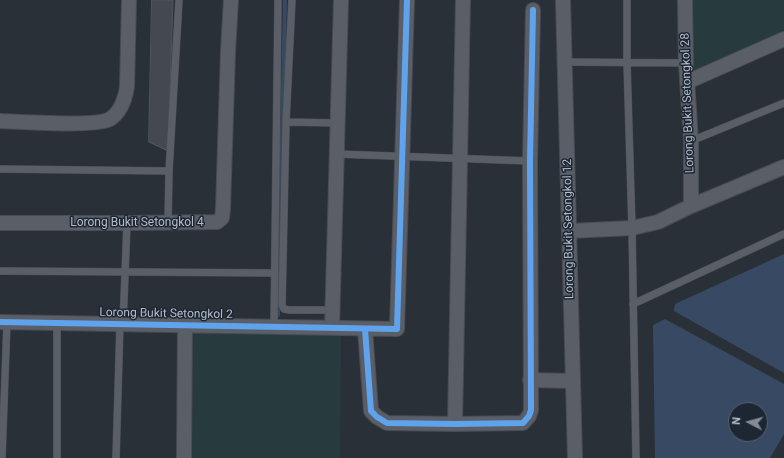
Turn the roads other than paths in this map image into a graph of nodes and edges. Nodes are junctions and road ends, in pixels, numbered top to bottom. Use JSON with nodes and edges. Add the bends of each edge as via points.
{"nodes":[{"id":1,"x":130,"y":0,"type":"edge"},
{"id":2,"x":179,"y":0,"type":"edge"},
{"id":3,"x":230,"y":0,"type":"edge"},
{"id":4,"x":278,"y":0,"type":"edge"},
{"id":5,"x":292,"y":0,"type":"edge"},
{"id":6,"x":341,"y":0,"type":"edge"},
{"id":7,"x":407,"y":0,"type":"edge"},
{"id":8,"x":463,"y":0,"type":"edge"},
{"id":9,"x":563,"y":0,"type":"edge"},
{"id":10,"x":627,"y":0,"type":"edge"},
{"id":11,"x":685,"y":0,"type":"edge"},
{"id":12,"x":533,"y":10,"type":"dead end"},
{"id":13,"x":784,"y":39,"type":"edge"},
{"id":14,"x":565,"y":62,"type":"junction"},
{"id":15,"x":627,"y":63,"type":"junction"},
{"id":16,"x":686,"y":63,"type":"junction"},
{"id":17,"x":687,"y":82,"type":"junction"},
{"id":18,"x":784,"y":103,"type":"edge"},
{"id":19,"x":0,"y":121,"type":"edge"},
{"id":20,"x":286,"y":122,"type":"junction"},
{"id":21,"x":338,"y":123,"type":"junction"},
{"id":22,"x":691,"y":141,"type":"junction"},
{"id":23,"x":337,"y":154,"type":"junction"},
{"id":24,"x":403,"y":157,"type":"junction"},
{"id":25,"x":460,"y":159,"type":"junction"},
{"id":26,"x":530,"y":161,"type":"junction"},
{"id":27,"x":784,"y":167,"type":"edge"},
{"id":28,"x":0,"y":169,"type":"edge"},
{"id":29,"x":169,"y":171,"type":"junction"},
{"id":30,"x":690,"y":206,"type":"junction"},
{"id":31,"x":0,"y":223,"type":"edge"},
{"id":32,"x":168,"y":223,"type":"junction"},
{"id":33,"x":127,"y":224,"type":"junction"},
{"id":34,"x":632,"y":228,"type":"junction"},
{"id":35,"x":569,"y":231,"type":"junction"},
{"id":36,"x":784,"y":234,"type":"edge"},
{"id":37,"x":0,"y":271,"type":"edge"},
{"id":38,"x":124,"y":272,"type":"junction"},
{"id":39,"x":275,"y":273,"type":"junction"},
{"id":40,"x":633,"y":304,"type":"junction"},
{"id":41,"x":333,"y":310,"type":"junction"},
{"id":42,"x":4,"y":322,"type":"edge"},
{"id":43,"x":57,"y":323,"type":"junction"},
{"id":44,"x":121,"y":324,"type":"junction"},
{"id":45,"x":186,"y":326,"type":"junction"},
{"id":46,"x":274,"y":327,"type":"junction"},
{"id":47,"x":332,"y":328,"type":"junction"},
{"id":48,"x":365,"y":329,"type":"junction"},
{"id":49,"x":530,"y":380,"type":"junction"},
{"id":50,"x":573,"y":381,"type":"junction"},
{"id":51,"x":455,"y":424,"type":"junction"},
{"id":52,"x":2,"y":458,"type":"edge"},
{"id":53,"x":57,"y":458,"type":"edge"},
{"id":54,"x":116,"y":458,"type":"edge"},
{"id":55,"x":184,"y":458,"type":"edge"},
{"id":56,"x":575,"y":458,"type":"edge"},
{"id":57,"x":636,"y":458,"type":"edge"}],
"edges":[{"from":1,"to":19,"type":"street","via":[[128,87],[119,112],[109,120],[90,123]]},
{"from":2,"to":29,"type":"lane"},
{"from":3,"to":32,"type":"street","name":"Lorong Bukit Setongkol 4","via":[[222,218],[217,222]]},
{"from":4,"to":39,"type":"lane"},
{"from":5,"to":20,"type":"lane"},
{"from":6,"to":21,"type":"street"},
{"from":7,"to":24,"type":"street"},
{"from":8,"to":25,"type":"street"},
{"from":9,"to":14,"type":"street","name":"Lorong Bukit Setongkol 12"},
{"from":10,"to":15,"type":"lane"},
{"from":11,"to":16,"type":"street","name":"Lorong Bukit Setongkol 28"},
{"from":12,"to":26,"type":"street"},
{"from":13,"to":17,"type":"street"},
{"from":14,"to":15,"type":"lane"},
{"from":14,"to":35,"type":"street","name":"Lorong Bukit Setongkol 12"},
{"from":15,"to":16,"type":"lane"},
{"from":15,"to":34,"type":"lane"},
{"from":16,"to":17,"type":"street","name":"Lorong Bukit Setongkol 28"},
{"from":17,"to":22,"type":"street","name":"Lorong Bukit Setongkol 28"},
{"from":18,"to":22,"type":"lane"},
{"from":20,"to":21,"type":"lane"},
{"from":20,"to":41,"type":"lane","via":[[282,305],[284,309],[289,310]]},
{"from":21,"to":23,"type":"street"},
{"from":22,"to":30,"type":"street","name":"Lorong Bukit Setongkol 28"},
{"from":23,"to":24,"type":"lane"},
{"from":23,"to":41,"type":"street"},
{"from":24,"to":25,"type":"lane"},
{"from":24,"to":48,"type":"street","name":"Lorong Bukit Setongkol 2","via":[[397,329]]},
{"from":25,"to":26,"type":"lane"},
{"from":25,"to":51,"type":"street"},
{"from":26,"to":49,"type":"street"},
{"from":27,"to":30,"type":"street"},
{"from":28,"to":29,"type":"lane"},
{"from":29,"to":32,"type":"lane"},
{"from":30,"to":34,"type":"street","via":[[658,222]]},
{"from":31,"to":33,"type":"street","name":"Lorong Bukit Setongkol 4"},
{"from":32,"to":33,"type":"street","name":"Lorong Bukit Setongkol 4"},
{"from":33,"to":38,"type":"lane"},
{"from":34,"to":35,"type":"street"},
{"from":34,"to":40,"type":"lane"},
{"from":35,"to":50,"type":"street","name":"Lorong Bukit Setongkol 12"},
{"from":36,"to":40,"type":"lane"},
{"from":37,"to":38,"type":"lane"},
{"from":38,"to":39,"type":"lane"},
{"from":38,"to":44,"type":"lane"},
{"from":39,"to":46,"type":"lane"},
{"from":40,"to":57,"type":"lane"},
{"from":41,"to":47,"type":"street"},
{"from":42,"to":43,"type":"street","name":"Lorong Bukit Setongkol 2"},
{"from":42,"to":52,"type":"lane"},
{"from":43,"to":44,"type":"street","name":"Lorong Bukit Setongkol 2"},
{"from":43,"to":53,"type":"lane"},
{"from":44,"to":45,"type":"street","name":"Lorong Bukit Setongkol 2"},
{"from":44,"to":54,"type":"lane"},
{"from":45,"to":46,"type":"street","name":"Lorong Bukit Setongkol 2"},
{"from":45,"to":55,"type":"street"},
{"from":46,"to":47,"type":"street","name":"Lorong Bukit Setongkol 2"},
{"from":47,"to":48,"type":"street","name":"Lorong Bukit Setongkol 2"},
{"from":48,"to":51,"type":"street","via":[[371,411],[387,423]]},
{"from":49,"to":50,"type":"street"},
{"from":49,"to":51,"type":"street","via":[[531,410],[523,423]]},
{"from":50,"to":56,"type":"street","name":"Lorong Bukit Setongkol 12"}]}
